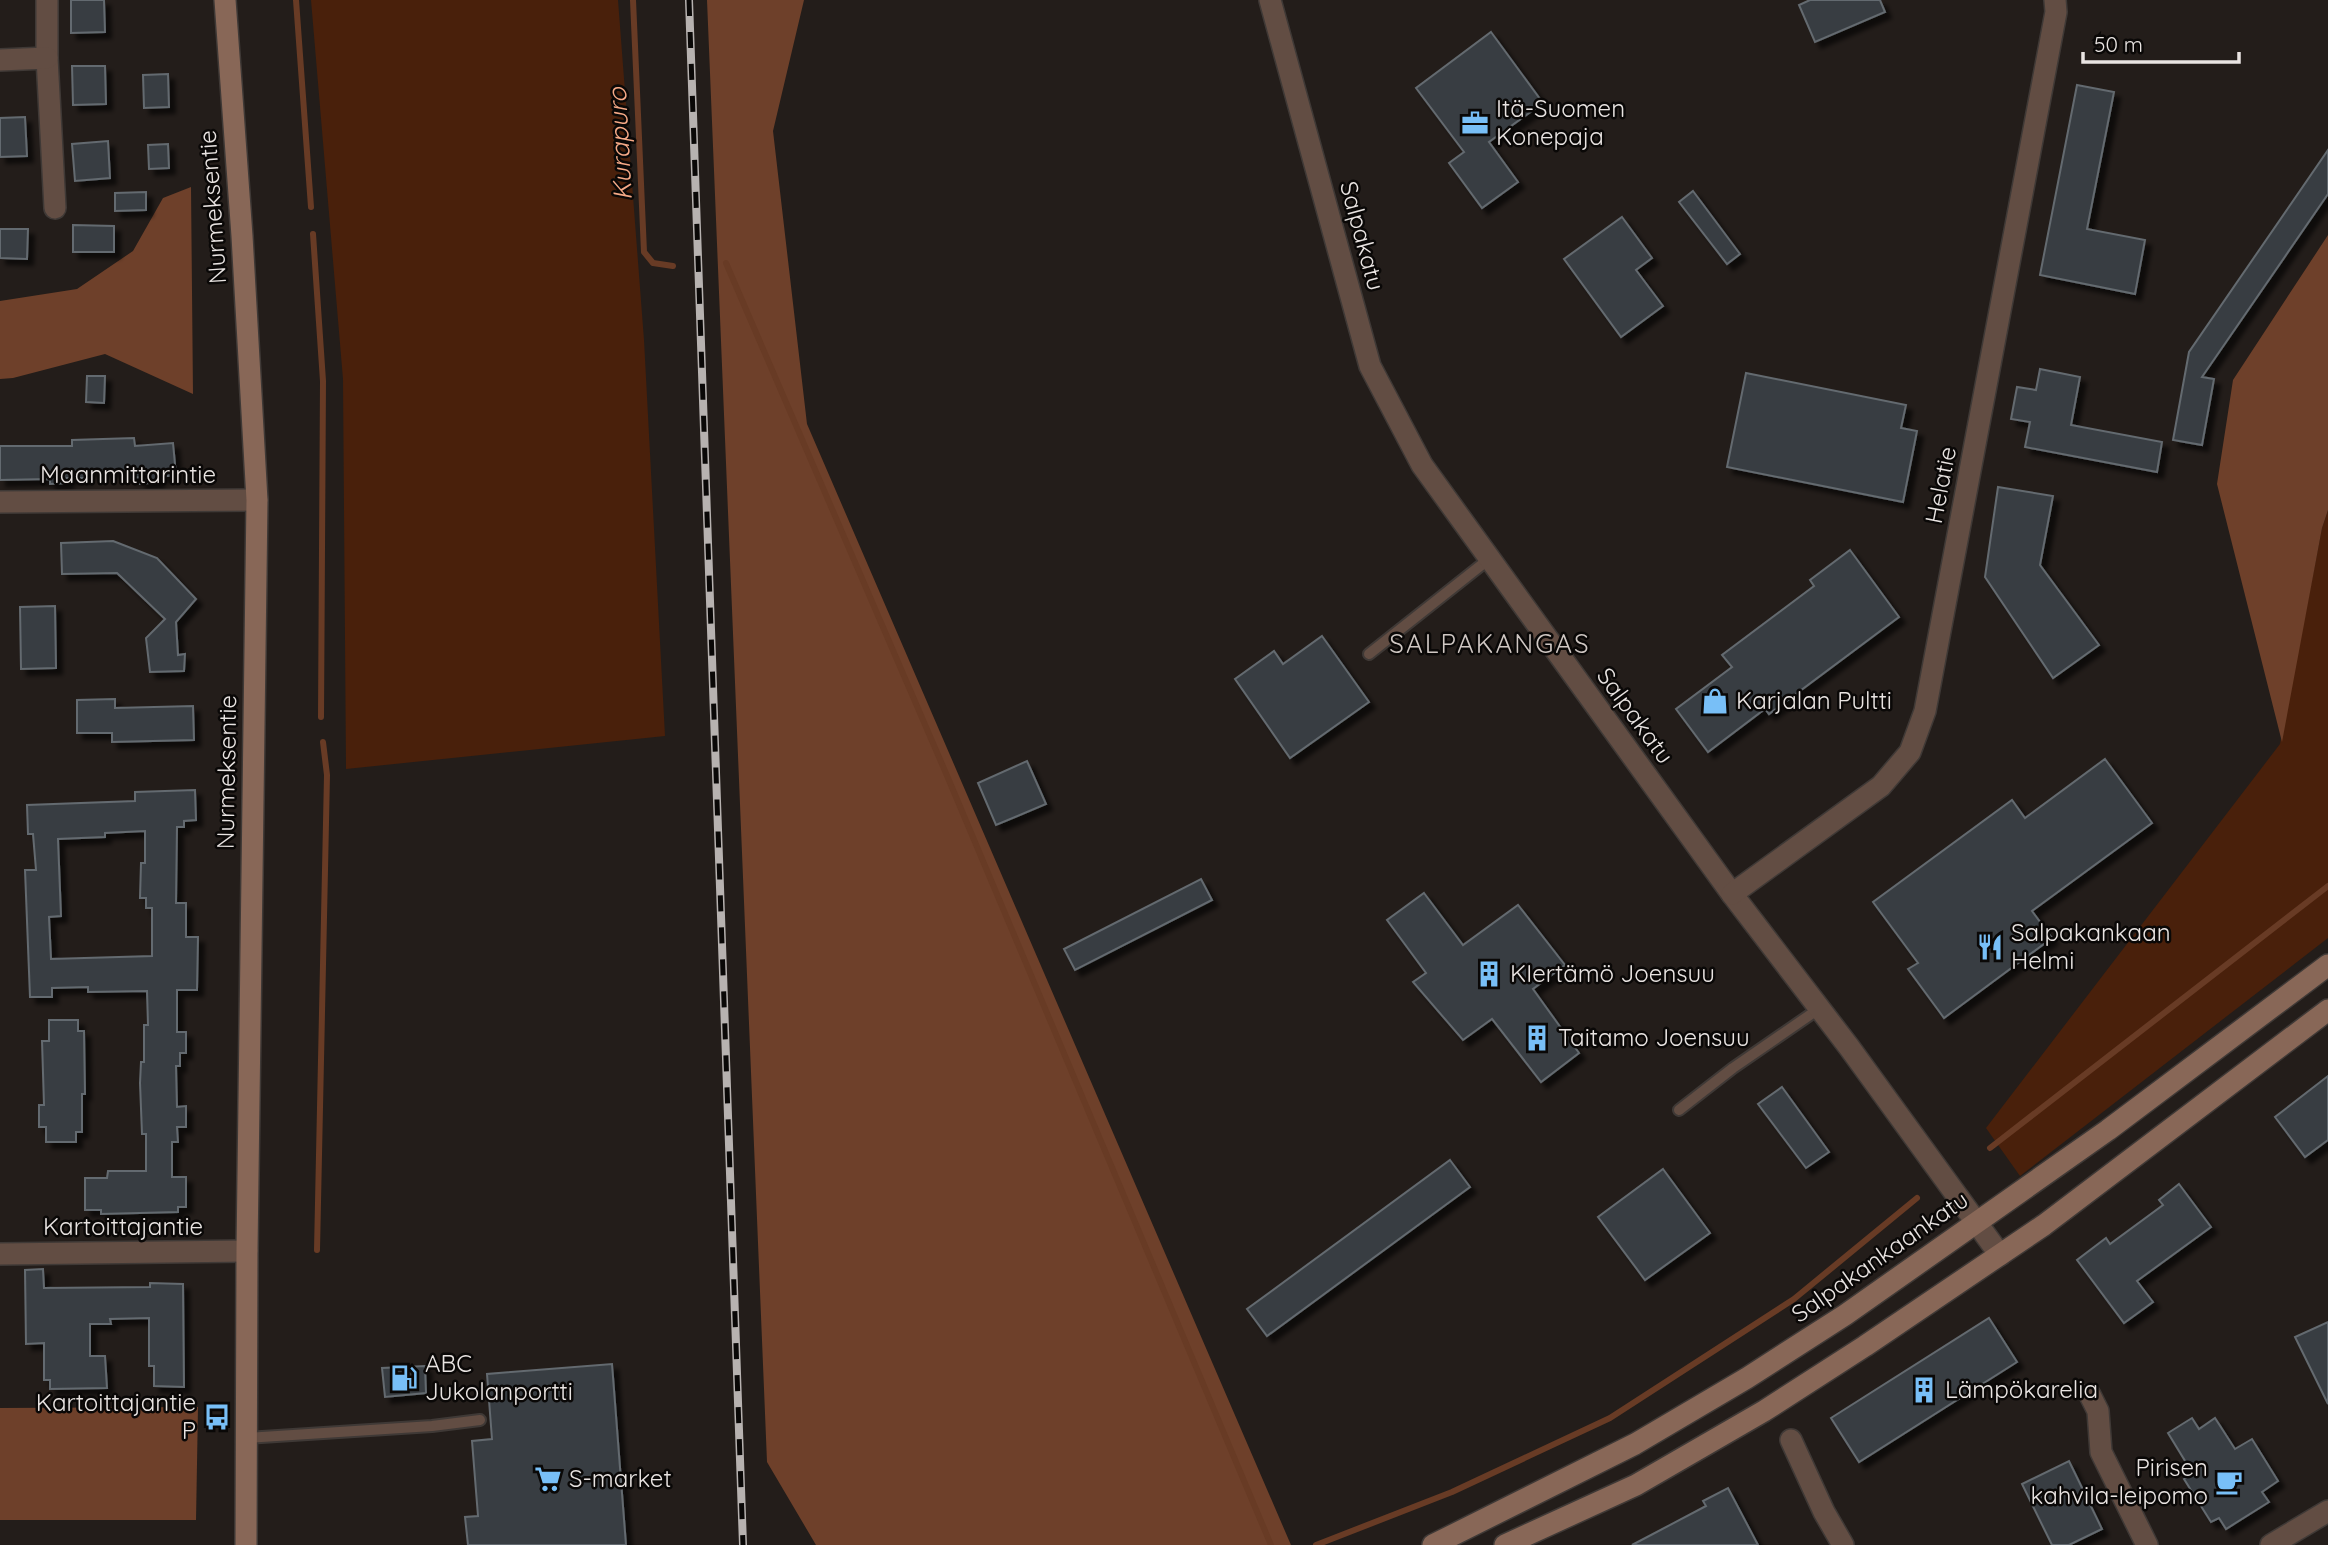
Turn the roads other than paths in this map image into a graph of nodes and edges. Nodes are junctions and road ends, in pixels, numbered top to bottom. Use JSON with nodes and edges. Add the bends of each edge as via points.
{"nodes":[{"id":1,"x":47,"y":0,"type":"edge"},
{"id":2,"x":225,"y":0,"type":"edge"},
{"id":3,"x":1270,"y":0,"type":"edge"},
{"id":4,"x":2054,"y":0,"type":"edge"},
{"id":5,"x":47,"y":58,"type":"junction"},
{"id":6,"x":0,"y":61,"type":"edge"},
{"id":7,"x":55,"y":208,"type":"dead end"},
{"id":8,"x":257,"y":500,"type":"junction"},
{"id":9,"x":0,"y":502,"type":"edge"},
{"id":10,"x":1489,"y":559,"type":"junction"},
{"id":11,"x":1369,"y":654,"type":"dead end"},
{"id":12,"x":1732,"y":894,"type":"junction"},
{"id":13,"x":2328,"y":965,"type":"edge"},
{"id":14,"x":1820,"y":1009,"type":"junction"},
{"id":15,"x":2328,"y":1010,"type":"edge"},
{"id":16,"x":1679,"y":1110,"type":"dead end"},
{"id":17,"x":1977,"y":1223,"type":"junction"},
{"id":18,"x":247,"y":1251,"type":"junction"},
{"id":19,"x":0,"y":1254,"type":"edge"},
{"id":20,"x":2000,"y":1255,"type":"junction"},
{"id":21,"x":2090,"y":1395,"type":"dead end"},
{"id":22,"x":480,"y":1420,"type":"dead end"},
{"id":23,"x":246,"y":1438,"type":"junction"},
{"id":24,"x":1791,"y":1440,"type":"dead end"},
{"id":25,"x":2328,"y":1511,"type":"edge"},
{"id":26,"x":246,"y":1545,"type":"edge"},
{"id":27,"x":1433,"y":1545,"type":"edge"},
{"id":28,"x":1505,"y":1545,"type":"edge"},
{"id":29,"x":1843,"y":1545,"type":"edge"},
{"id":30,"x":2147,"y":1545,"type":"edge"},
{"id":31,"x":2271,"y":1545,"type":"edge"}],
"edges":[{"from":1,"to":5,"type":"street"},
{"from":2,"to":8,"type":"main road","name":"Nurmeksentie"},
{"from":3,"to":10,"type":"street","name":"Salpakatu","via":[[1370,366],[1422,466]]},
{"from":4,"to":12,"type":"street","name":"Helatie","via":[[2056,12],[1925,711],[1910,752],[1881,786]]},
{"from":5,"to":6,"type":"street"},
{"from":5,"to":7,"type":"street"},
{"from":8,"to":9,"type":"street","name":"Maanmittarintie"},
{"from":8,"to":18,"type":"main road","name":"Nurmeksentie"},
{"from":10,"to":11,"type":"lane"},
{"from":10,"to":12,"type":"street","name":"Salpakatu"},
{"from":12,"to":14,"type":"street","name":"Salpakatu"},
{"from":13,"to":17,"type":"main road","name":"Salpakankaankatu"},
{"from":14,"to":16,"type":"lane"},
{"from":14,"to":17,"type":"street","name":"Salpakatu"},
{"from":15,"to":20,"type":"main road"},
{"from":17,"to":20,"type":"street","name":"Salpakatu"},
{"from":17,"to":27,"type":"main road","name":"Salpakankaankatu","via":[[1735,1385],[1635,1444]]},
{"from":18,"to":19,"type":"street","name":"Kartoittajantie"},
{"from":18,"to":23,"type":"main road","name":"Nurmeksentie"},
{"from":20,"to":28,"type":"main road","via":[[1764,1411],[1636,1485]]},
{"from":21,"to":30,"type":"street","via":[[2098,1411],[2102,1452]]},
{"from":22,"to":23,"type":"lane"},
{"from":23,"to":26,"type":"main road","name":"Nurmeksentie"},
{"from":24,"to":29,"type":"street"},
{"from":25,"to":31,"type":"street"}]}
